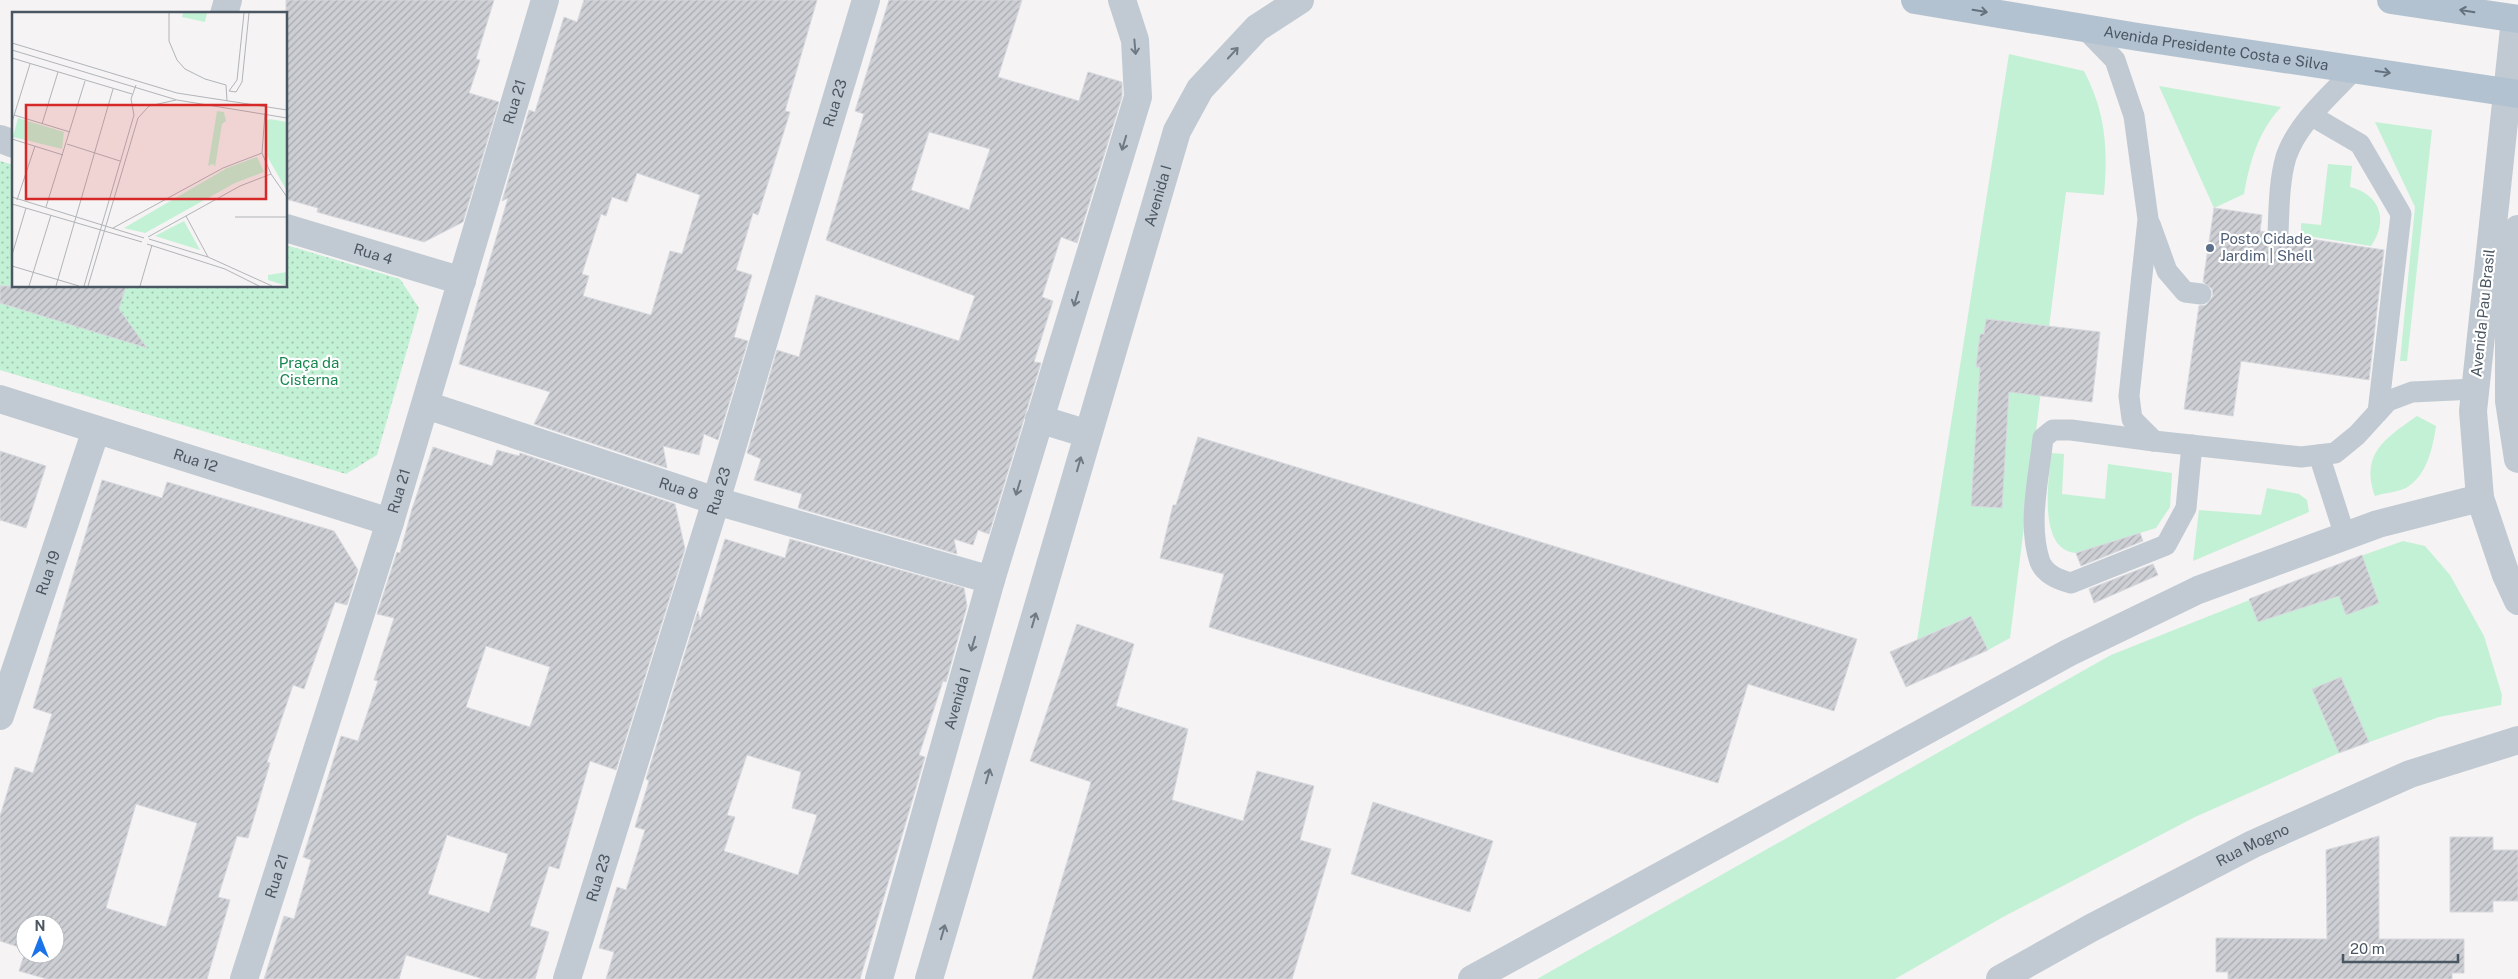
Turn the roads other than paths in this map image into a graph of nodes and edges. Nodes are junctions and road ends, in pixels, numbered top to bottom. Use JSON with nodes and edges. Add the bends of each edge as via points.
{"nodes":[{"id":1,"x":545,"y":0,"type":"edge"},
{"id":2,"x":866,"y":0,"type":"edge"},
{"id":3,"x":1122,"y":0,"type":"edge"},
{"id":4,"x":1300,"y":0,"type":"edge"},
{"id":5,"x":1914,"y":0,"type":"edge"},
{"id":6,"x":2391,"y":0,"type":"edge"},
{"id":7,"x":2517,"y":19,"type":"edge"},
{"id":8,"x":2084,"y":28,"type":"junction"},
{"id":9,"x":2355,"y":68,"type":"junction"},
{"id":10,"x":2513,"y":93,"type":"edge"},
{"id":11,"x":2312,"y":116,"type":"junction"},
{"id":12,"x":0,"y":139,"type":"edge"},
{"id":13,"x":12,"y":143,"type":"edge"},
{"id":14,"x":2148,"y":219,"type":"junction"},
{"id":15,"x":288,"y":229,"type":"edge"},
{"id":16,"x":2518,"y":229,"type":"edge"},
{"id":17,"x":2278,"y":234,"type":"dead end"},
{"id":18,"x":462,"y":281,"type":"junction"},
{"id":19,"x":2201,"y":294,"type":"dead end"},
{"id":20,"x":2475,"y":390,"type":"junction"},
{"id":21,"x":0,"y":399,"type":"edge"},
{"id":22,"x":426,"y":405,"type":"junction"},
{"id":23,"x":2378,"y":412,"type":"junction"},
{"id":24,"x":1039,"y":420,"type":"junction"},
{"id":25,"x":96,"y":430,"type":"junction"},
{"id":26,"x":1088,"y":434,"type":"junction"},
{"id":27,"x":2154,"y":441,"type":"junction"},
{"id":28,"x":2192,"y":445,"type":"junction"},
{"id":29,"x":2319,"y":455,"type":"junction"},
{"id":30,"x":2518,"y":460,"type":"edge"},
{"id":31,"x":2480,"y":498,"type":"junction"},
{"id":32,"x":716,"y":501,"type":"junction"},
{"id":33,"x":390,"y":522,"type":"junction"},
{"id":34,"x":2345,"y":536,"type":"junction"},
{"id":35,"x":991,"y":580,"type":"junction"},
{"id":36,"x":2518,"y":601,"type":"edge"},
{"id":37,"x":0,"y":716,"type":"edge"},
{"id":38,"x":2518,"y":740,"type":"edge"},
{"id":39,"x":244,"y":979,"type":"edge"},
{"id":40,"x":566,"y":979,"type":"edge"},
{"id":41,"x":879,"y":979,"type":"edge"},
{"id":42,"x":929,"y":979,"type":"edge"},
{"id":43,"x":1472,"y":979,"type":"edge"},
{"id":44,"x":2000,"y":979,"type":"edge"}],
"edges":[{"from":1,"to":18,"type":"street","name":"Rua 21"},
{"from":2,"to":32,"type":"street","name":"Rua 23"},
{"from":3,"to":24,"type":"street","name":"Avenida I","one_way":true,"via":[[1135,40],[1138,97]]},
{"from":26,"to":4,"type":"street","name":"Avenida I","one_way":true,"via":[[1177,130],[1200,89],[1257,28]]},
{"from":5,"to":8,"type":"main road","name":"Avenida Presidente Costa e Silva","one_way":true},
{"from":7,"to":6,"type":"main road","one_way":true},
{"from":7,"to":10,"type":"street","name":"Avenida Pau Brasil"},
{"from":8,"to":9,"type":"main road","name":"Avenida Presidente Costa e Silva"},
{"from":8,"to":14,"type":"lane","via":[[2115,60],[2134,116]]},
{"from":9,"to":10,"type":"main road","name":"Avenida Presidente Costa e Silva","one_way":true},
{"from":9,"to":11,"type":"lane"},
{"from":10,"to":20,"type":"street","name":"Avenida Pau Brasil"},
{"from":11,"to":17,"type":"lane","via":[[2287,156],[2280,189]]},
{"from":11,"to":23,"type":"lane","via":[[2360,144],[2401,214]]},
{"from":12,"to":13,"type":"street"},
{"from":14,"to":19,"type":"lane","via":[[2167,270],[2185,292]]},
{"from":14,"to":27,"type":"lane","via":[[2129,396],[2132,419]]},
{"from":15,"to":18,"type":"street","name":"Rua 4"},
{"from":16,"to":30,"type":"street","via":[[2509,327],[2509,401]]},
{"from":18,"to":22,"type":"street","name":"Rua 21"},
{"from":20,"to":23,"type":"lane","via":[[2412,392],[2388,401]]},
{"from":20,"to":31,"type":"street","name":"Avenida Pau Brasil","via":[[2473,410]]},
{"from":21,"to":25,"type":"street","name":"Rua 12"},
{"from":22,"to":32,"type":"street","name":"Rua 8"},
{"from":22,"to":33,"type":"street","name":"Rua 21"},
{"from":23,"to":29,"type":"lane","via":[[2357,436],[2335,453]]},
{"from":24,"to":26,"type":"street"},
{"from":24,"to":35,"type":"street","name":"Avenida I","one_way":true},
{"from":25,"to":33,"type":"street","name":"Rua 12"},
{"from":25,"to":37,"type":"street","name":"Rua 19"},
{"from":42,"to":26,"type":"street","name":"Avenida I","one_way":true},
{"from":27,"to":28,"type":"lane"},
{"from":27,"to":28,"type":"lane","via":[[2072,430],[2053,430],[2043,438],[2034,514],[2041,563],[2055,579],[2071,583],[2166,545],[2186,508]]},
{"from":28,"to":29,"type":"lane","via":[[2301,457]]},
{"from":29,"to":34,"type":"lane"},
{"from":31,"to":34,"type":"street","via":[[2378,524]]},
{"from":31,"to":36,"type":"street","name":"Avenida Pau Brasil","via":[[2506,576]]},
{"from":32,"to":35,"type":"street","name":"Rua 8"},
{"from":32,"to":40,"type":"street","name":"Rua 23"},
{"from":33,"to":39,"type":"street","name":"Rua 21"},
{"from":34,"to":43,"type":"street","via":[[2198,590],[2068,653]]},
{"from":35,"to":41,"type":"street","name":"Avenida I","one_way":true},
{"from":38,"to":44,"type":"street","name":"Rua Mogno","via":[[2410,774],[2253,844]]}]}
